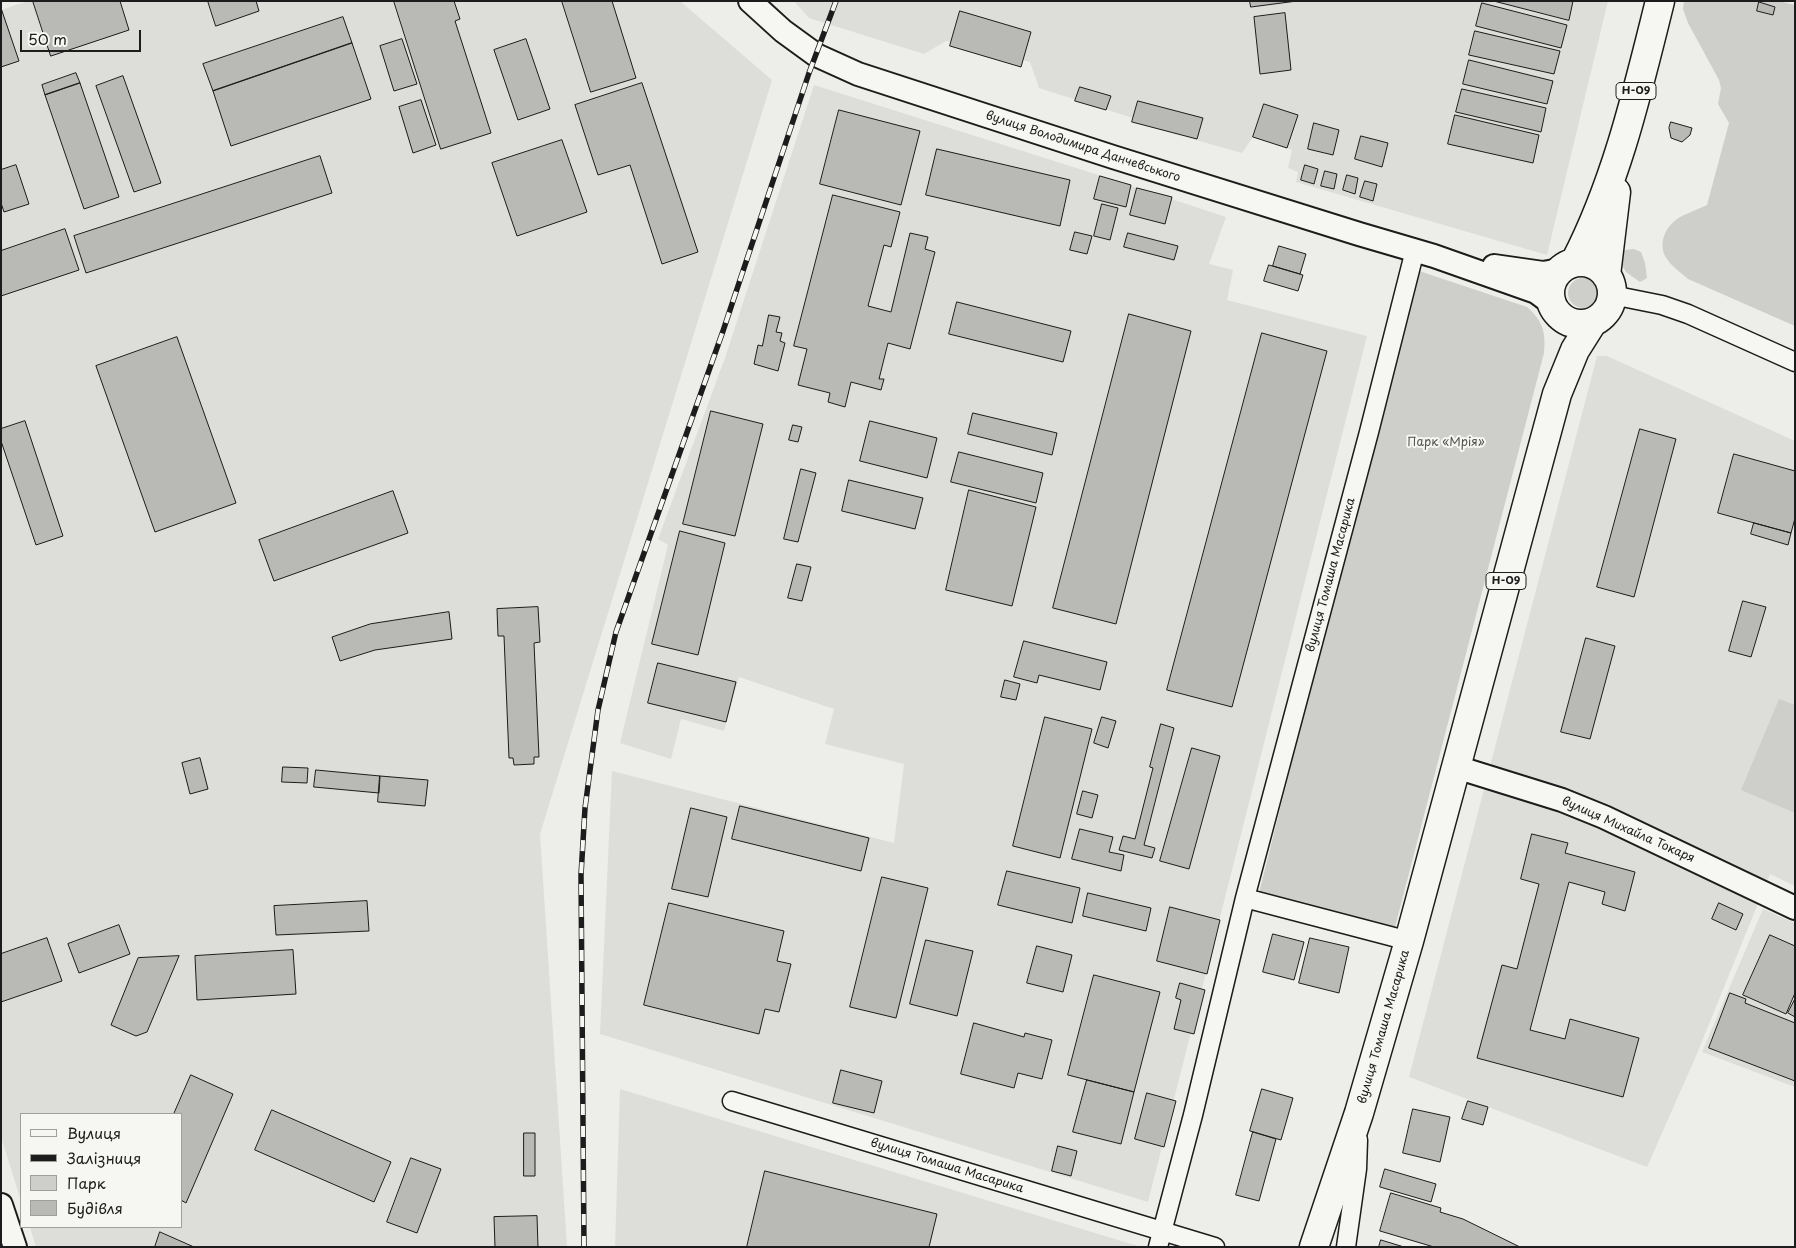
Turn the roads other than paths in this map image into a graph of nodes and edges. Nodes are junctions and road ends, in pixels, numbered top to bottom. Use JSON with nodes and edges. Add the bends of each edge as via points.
{"nodes":[{"id":1,"x":750,"y":1,"type":"edge"},
{"id":2,"x":1660,"y":1,"type":"edge"},
{"id":3,"x":1621,"y":146,"type":"junction"},
{"id":4,"x":1424,"y":253,"type":"junction"},
{"id":5,"x":1567,"y":266,"type":"junction"},
{"id":6,"x":1609,"y":285,"type":"junction"},
{"id":7,"x":1553,"y":307,"type":"junction"},
{"id":8,"x":1592,"y":323,"type":"junction"},
{"id":9,"x":1795,"y":362,"type":"edge"},
{"id":10,"x":1557,"y":394,"type":"junction"},
{"id":11,"x":1456,"y":767,"type":"junction"},
{"id":12,"x":1245,"y":898,"type":"junction"},
{"id":13,"x":1795,"y":908,"type":"edge"},
{"id":14,"x":1409,"y":941,"type":"junction"},
{"id":15,"x":732,"y":1101,"type":"dead end"},
{"id":16,"x":1359,"y":1113,"type":"junction"},
{"id":17,"x":1,"y":1205,"type":"edge"},
{"id":18,"x":1160,"y":1238,"type":"edge"},
{"id":19,"x":15,"y":1247,"type":"edge"},
{"id":20,"x":1215,"y":1247,"type":"edge"},
{"id":21,"x":1314,"y":1247,"type":"edge"},
{"id":22,"x":1346,"y":1247,"type":"edge"}],
"edges":[{"from":1,"to":4,"type":"street","name":"вулиця Володимира Данчевського","via":[[816,55],[858,74]]},
{"from":2,"to":3,"type":"main road","number":"Н-09"},
{"from":3,"to":5,"type":"main road","number":"Н-09","via":[[1588,237]]},
{"from":3,"to":6,"type":"main road","number":"Н-09"},
{"from":4,"to":5,"type":"street","name":"вулиця Володимира Данчевського","via":[[1542,273]]},
{"from":4,"to":7,"type":"street","name":"вулиця Володимира Данчевського","via":[[1536,292]]},
{"from":4,"to":12,"type":"street","name":"вулиця Томаша Масарика","via":[[1369,432]]},
{"from":5,"to":6,"type":"main road","via":[[1592,264]]},
{"from":5,"to":7,"type":"main road","number":"Н-09","via":[[1555,275],[1550,289]]},
{"from":6,"to":8,"type":"main road","number":"Н-09","via":[[1611,304]]},
{"from":6,"to":9,"type":"street","via":[[1688,314]]},
{"from":7,"to":8,"type":"main road","via":[[1568,322]]},
{"from":7,"to":10,"type":"main road","name":"вулиця Томаша Масарика","number":"Н-09","via":[[1558,348]]},
{"from":8,"to":10,"type":"main road","name":"вулиця Томаша Масарика","number":"Н-09","via":[[1575,350]]},
{"from":10,"to":11,"type":"main road","name":"вулиця Томаша Масарика","number":"Н-09"},
{"from":11,"to":13,"type":"street","name":"вулиця Михайла Токаря","via":[[1562,800],[1604,817]]},
{"from":11,"to":14,"type":"main road","name":"вулиця Томаша Масарика"},
{"from":12,"to":14,"type":"street","name":"вулиця Томаша Масарика"},
{"from":12,"to":18,"type":"street","name":"вулиця Томаша Масарика"},
{"from":14,"to":16,"type":"main road","name":"вулиця Томаша Масарика"},
{"from":15,"to":18,"type":"street","name":"вулиця Томаша Масарика"},
{"from":16,"to":21,"type":"main road","name":"вулиця Томаша Масарика"},
{"from":16,"to":22,"type":"street","name":"вулиця Томаша Масарика"},
{"from":17,"to":19,"type":"street"},
{"from":18,"to":20,"type":"street","name":"вулиця Томаша Масарика"}]}
